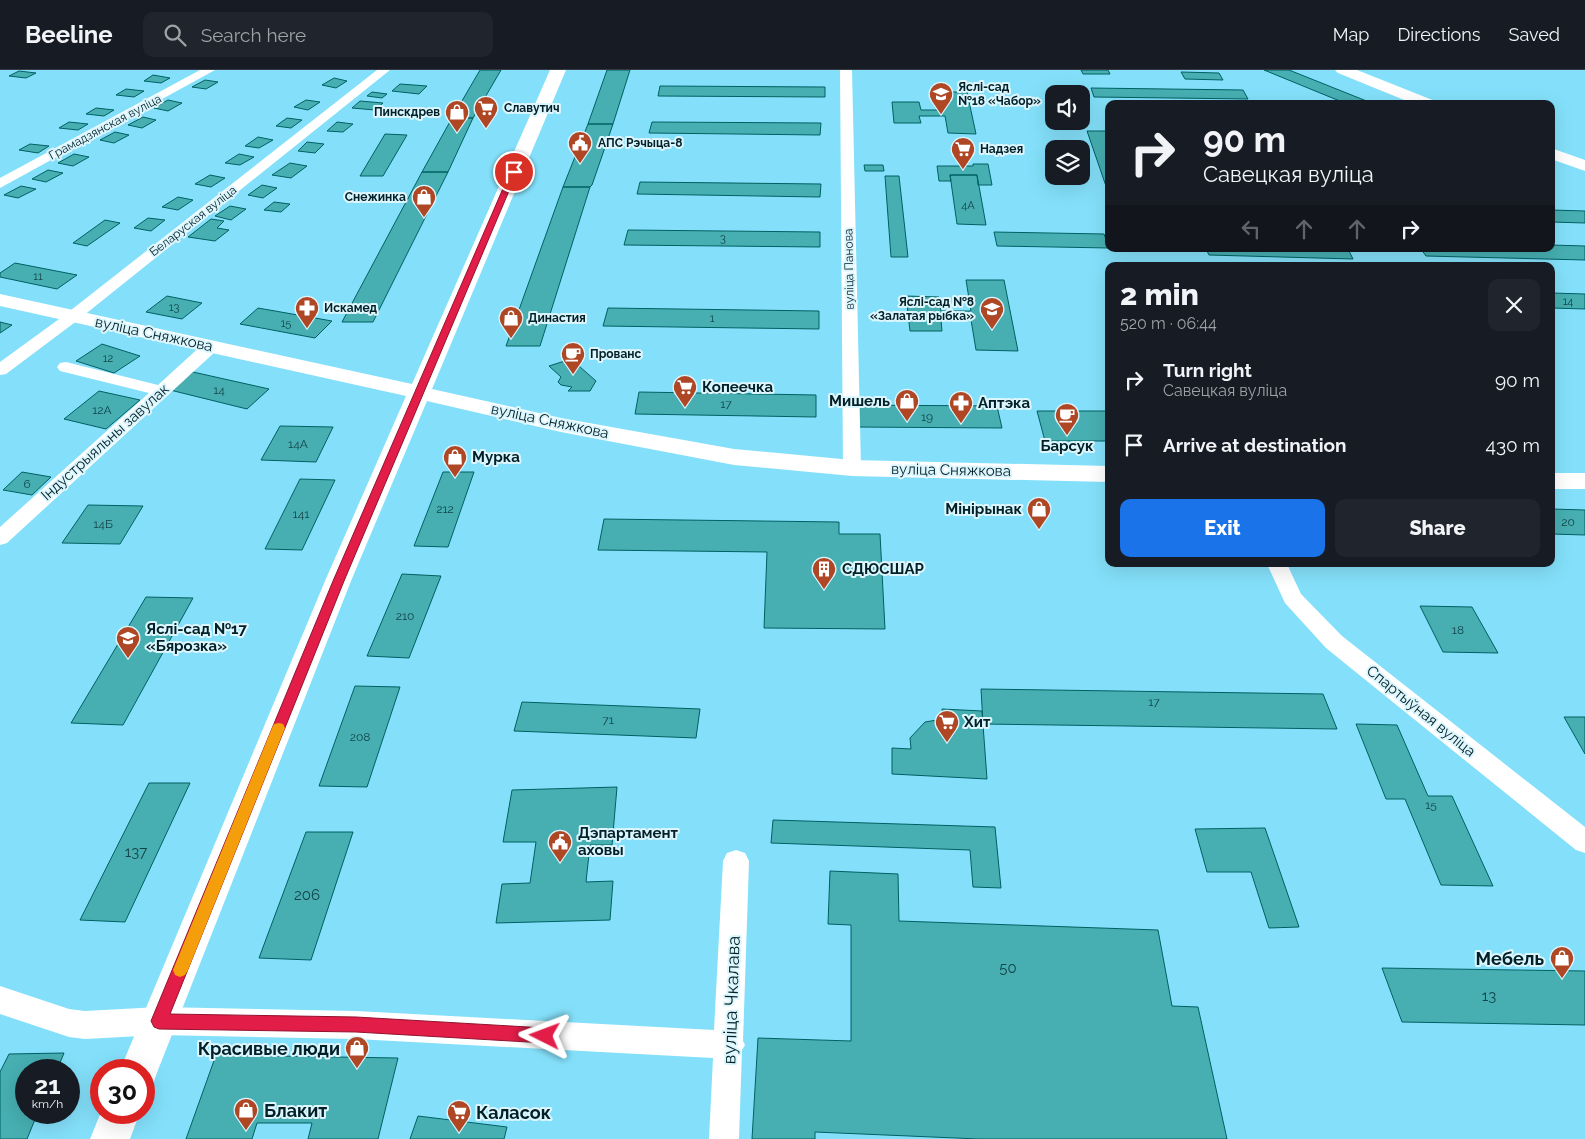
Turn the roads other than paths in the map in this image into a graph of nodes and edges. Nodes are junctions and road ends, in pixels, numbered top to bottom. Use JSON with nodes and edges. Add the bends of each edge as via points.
{"nodes":[{"id":1,"x":209,"y":70,"type":"edge"},
{"id":2,"x":384,"y":70,"type":"edge"},
{"id":3,"x":558,"y":70,"type":"edge"},
{"id":4,"x":846,"y":70,"type":"edge"},
{"id":5,"x":1342,"y":70,"type":"edge"},
{"id":6,"x":1419,"y":100,"type":"edge"},
{"id":7,"x":1555,"y":155,"type":"edge"},
{"id":8,"x":1585,"y":166,"type":"edge"},
{"id":9,"x":0,"y":184,"type":"edge"},
{"id":10,"x":0,"y":300,"type":"edge"},
{"id":11,"x":72,"y":317,"type":"junction"},
{"id":12,"x":210,"y":346,"type":"junction"},
{"id":13,"x":0,"y":350,"type":"edge"},
{"id":14,"x":20,"y":355,"type":"junction"},
{"id":15,"x":66,"y":367,"type":"dead end"},
{"id":16,"x":0,"y":370,"type":"edge"},
{"id":17,"x":161,"y":391,"type":"junction"},
{"id":18,"x":420,"y":393,"type":"junction"},
{"id":19,"x":852,"y":468,"type":"junction"},
{"id":20,"x":1105,"y":474,"type":"edge"},
{"id":21,"x":1555,"y":481,"type":"edge"},
{"id":22,"x":1585,"y":481,"type":"edge"},
{"id":23,"x":0,"y":538,"type":"edge"},
{"id":24,"x":1278,"y":567,"type":"edge"},
{"id":25,"x":1585,"y":842,"type":"edge"},
{"id":26,"x":736,"y":861,"type":"dead end"},
{"id":27,"x":0,"y":1000,"type":"edge"},
{"id":28,"x":159,"y":1021,"type":"junction"},
{"id":29,"x":730,"y":1045,"type":"junction"},
{"id":30,"x":143,"y":1059,"type":"edge"},
{"id":31,"x":116,"y":1124,"type":"edge"},
{"id":32,"x":110,"y":1139,"type":"edge"},
{"id":33,"x":724,"y":1139,"type":"edge"}],
"edges":[{"from":1,"to":9,"type":"street","name":"Грамадзянская вуліца"},
{"from":2,"to":11,"type":"street","name":"Беларуская вуліца"},
{"from":3,"to":18,"type":"street"},
{"from":4,"to":19,"type":"street","name":"вуліца Панова"},
{"from":5,"to":6,"type":"street"},
{"from":7,"to":8,"type":"street"},
{"from":10,"to":11,"type":"street","name":"вуліца Сняжкова"},
{"from":11,"to":12,"type":"street","name":"вуліца Сняжкова"},
{"from":11,"to":14,"type":"street","name":"Беларуская вуліца"},
{"from":12,"to":17,"type":"street","name":"Індустрыяльны завулак"},
{"from":12,"to":18,"type":"street","name":"вуліца Сняжкова"},
{"from":13,"to":14,"type":"street"},
{"from":14,"to":16,"type":"street","name":"Беларуская вуліца"},
{"from":15,"to":17,"type":"street"},
{"from":17,"to":23,"type":"street","name":"Індустрыяльны завулак"},
{"from":18,"to":19,"type":"street","name":"вуліца Сняжкова","via":[[569,426],[734,457]]},
{"from":18,"to":28,"type":"street","via":[[338,581]]},
{"from":19,"to":20,"type":"street","name":"вуліца Сняжкова"},
{"from":21,"to":22,"type":"street"},
{"from":24,"to":25,"type":"street","name":"Спартыўная вуліца","via":[[1292,598],[1334,642]]},
{"from":26,"to":29,"type":"street","name":"вуліца Чкалава"},
{"from":27,"to":28,"type":"street","via":[[69,1023]]},
{"from":28,"to":29,"type":"street","via":[[356,1025]]},
{"from":28,"to":30,"type":"street"},
{"from":29,"to":33,"type":"street","name":"вуліца Чкалава"},
{"from":31,"to":32,"type":"street"}]}
